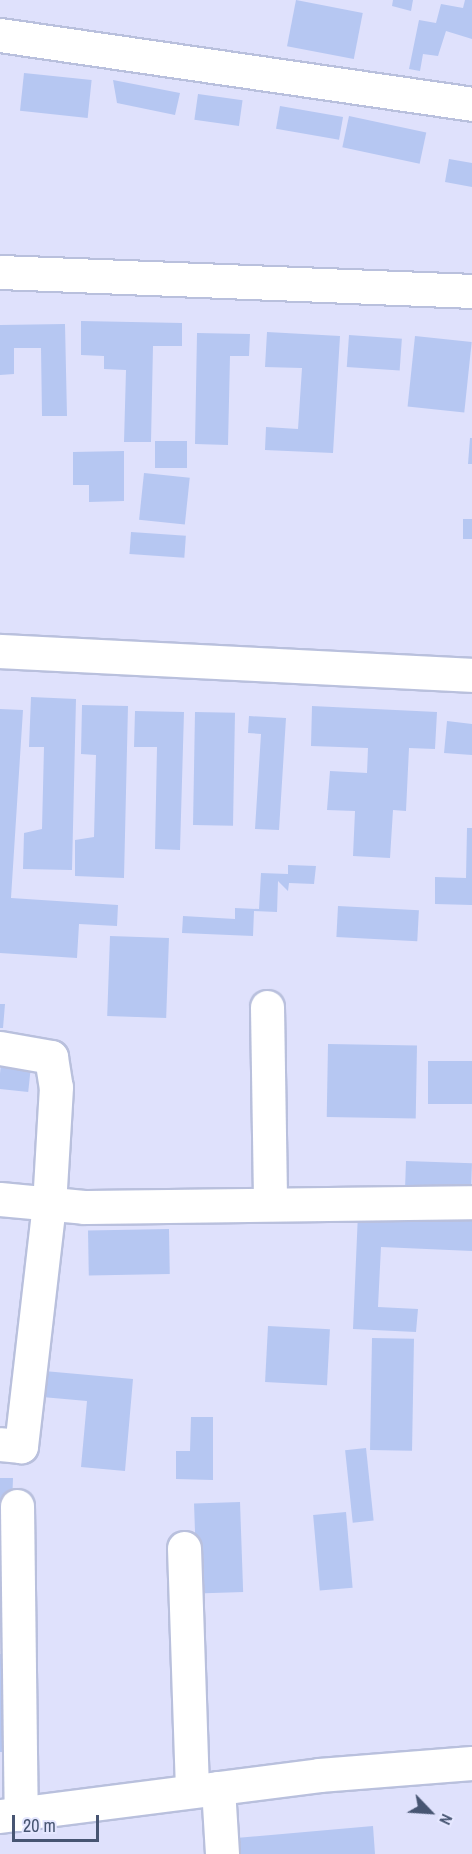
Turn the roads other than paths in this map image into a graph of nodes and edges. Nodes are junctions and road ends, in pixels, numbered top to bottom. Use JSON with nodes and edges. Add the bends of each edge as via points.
{"nodes":[{"id":1,"x":0,"y":35,"type":"edge"},
{"id":2,"x":472,"y":104,"type":"edge"},
{"id":3,"x":0,"y":272,"type":"edge"},
{"id":4,"x":472,"y":291,"type":"edge"},
{"id":5,"x":0,"y":651,"type":"edge"},
{"id":6,"x":472,"y":675,"type":"edge"},
{"id":7,"x":267,"y":1007,"type":"dead end"},
{"id":8,"x":0,"y":1048,"type":"edge"},
{"id":9,"x":0,"y":1199,"type":"edge"},
{"id":10,"x":472,"y":1202,"type":"edge"},
{"id":11,"x":49,"y":1204,"type":"junction"},
{"id":12,"x":270,"y":1204,"type":"junction"},
{"id":13,"x":0,"y":1444,"type":"edge"},
{"id":14,"x":17,"y":1506,"type":"dead end"},
{"id":15,"x":184,"y":1548,"type":"dead end"},
{"id":16,"x":472,"y":1763,"type":"edge"},
{"id":17,"x":205,"y":1790,"type":"junction"},
{"id":18,"x":10,"y":1815,"type":"edge"},
{"id":19,"x":222,"y":1854,"type":"edge"}],
"edges":[{"from":1,"to":2,"type":"street"},
{"from":3,"to":4,"type":"street"},
{"from":5,"to":6,"type":"street"},
{"from":7,"to":12,"type":"street"},
{"from":8,"to":11,"type":"street","via":[[51,1057],[56,1087]]},
{"from":9,"to":11,"type":"street"},
{"from":10,"to":12,"type":"street"},
{"from":11,"to":12,"type":"street"},
{"from":11,"to":13,"type":"street","via":[[21,1446]]},
{"from":14,"to":18,"type":"street"},
{"from":15,"to":17,"type":"street"},
{"from":16,"to":17,"type":"street"},
{"from":17,"to":18,"type":"street"},
{"from":17,"to":19,"type":"street"}]}
